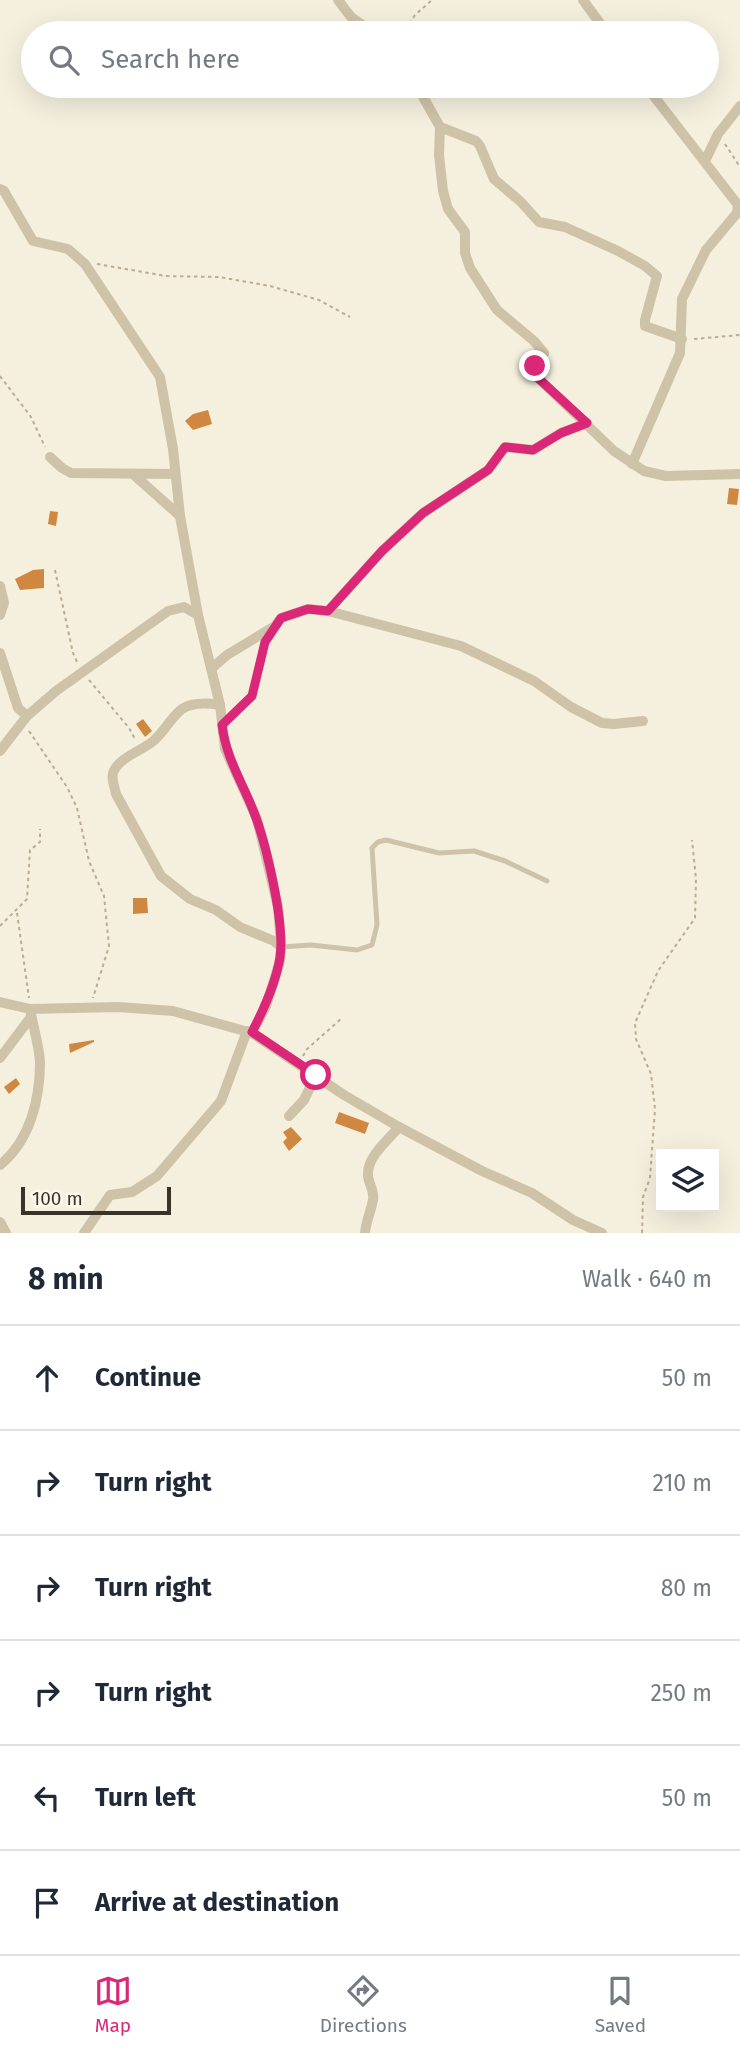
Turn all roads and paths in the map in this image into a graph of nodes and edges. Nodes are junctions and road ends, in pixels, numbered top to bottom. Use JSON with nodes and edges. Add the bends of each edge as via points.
{"nodes":[{"id":1,"x":338,"y":0,"type":"edge"},
{"id":2,"x":432,"y":0,"type":"edge"},
{"id":3,"x":583,"y":0,"type":"edge"},
{"id":4,"x":357,"y":21,"type":"edge"},
{"id":5,"x":411,"y":21,"type":"edge"},
{"id":6,"x":598,"y":21,"type":"edge"},
{"id":7,"x":424,"y":98,"type":"edge"},
{"id":8,"x":655,"y":98,"type":"edge"},
{"id":9,"x":740,"y":106,"type":"edge"},
{"id":10,"x":440,"y":127,"type":"junction"},
{"id":11,"x":718,"y":134,"type":"junction"},
{"id":12,"x":705,"y":161,"type":"junction"},
{"id":13,"x":740,"y":167,"type":"edge"},
{"id":14,"x":0,"y":189,"type":"edge"},
{"id":15,"x":85,"y":264,"type":"junction"},
{"id":16,"x":350,"y":317,"type":"dead end"},
{"id":17,"x":740,"y":335,"type":"edge"},
{"id":18,"x":682,"y":339,"type":"junction"},
{"id":19,"x":0,"y":376,"type":"edge"},
{"id":20,"x":587,"y":423,"type":"junction"},
{"id":21,"x":50,"y":457,"type":"joint"},
{"id":22,"x":632,"y":464,"type":"junction"},
{"id":23,"x":175,"y":474,"type":"junction"},
{"id":24,"x":740,"y":474,"type":"edge"},
{"id":25,"x":134,"y":475,"type":"junction"},
{"id":26,"x":180,"y":516,"type":"junction"},
{"id":27,"x":55,"y":570,"type":"dead end"},
{"id":28,"x":0,"y":586,"type":"edge"},
{"id":29,"x":328,"y":611,"type":"junction"},
{"id":30,"x":0,"y":615,"type":"edge"},
{"id":31,"x":198,"y":615,"type":"junction"},
{"id":32,"x":265,"y":642,"type":"dead end"},
{"id":33,"x":0,"y":653,"type":"edge"},
{"id":34,"x":212,"y":668,"type":"junction"},
{"id":35,"x":83,"y":673,"type":"junction"},
{"id":36,"x":220,"y":705,"type":"junction"},
{"id":37,"x":24,"y":719,"type":"junction"},
{"id":38,"x":643,"y":721,"type":"dead end"},
{"id":39,"x":222,"y":725,"type":"junction"},
{"id":40,"x":140,"y":749,"type":"junction"},
{"id":41,"x":0,"y":751,"type":"edge"},
{"id":42,"x":40,"y":829,"type":"dead end"},
{"id":43,"x":692,"y":840,"type":"dead end"},
{"id":44,"x":547,"y":881,"type":"dead end"},
{"id":45,"x":16,"y":911,"type":"junction"},
{"id":46,"x":0,"y":926,"type":"edge"},
{"id":47,"x":281,"y":947,"type":"junction"},
{"id":48,"x":0,"y":1002,"type":"edge"},
{"id":49,"x":90,"y":1009,"type":"junction"},
{"id":50,"x":31,"y":1013,"type":"junction"},
{"id":51,"x":342,"y":1017,"type":"dead end"},
{"id":52,"x":249,"y":1032,"type":"junction"},
{"id":53,"x":0,"y":1058,"type":"edge"},
{"id":54,"x":299,"y":1063,"type":"junction"},
{"id":55,"x":316,"y":1075,"type":"junction"},
{"id":56,"x":289,"y":1116,"type":"dead end"},
{"id":57,"x":400,"y":1127,"type":"junction"},
{"id":58,"x":0,"y":1165,"type":"edge"},
{"id":59,"x":0,"y":1223,"type":"edge"},
{"id":60,"x":6,"y":1233,"type":"edge"},
{"id":61,"x":84,"y":1233,"type":"edge"},
{"id":62,"x":365,"y":1233,"type":"edge"},
{"id":63,"x":602,"y":1233,"type":"edge"},
{"id":64,"x":642,"y":1233,"type":"edge"}],
"edges":[{"from":1,"to":4,"type":"street"},
{"from":2,"to":5,"type":"path"},
{"from":3,"to":6,"type":"street"},
{"from":7,"to":10,"type":"street"},
{"from":8,"to":12,"type":"street"},
{"from":9,"to":11,"type":"street"},
{"from":10,"to":18,"type":"street","via":[[476,141],[494,179],[539,222],[565,228],[657,276],[645,326]]},
{"from":10,"to":20,"type":"street","via":[[443,191],[448,209],[465,232],[470,268],[496,310],[544,353],[535,366],[538,378]]},
{"from":11,"to":12,"type":"street"},
{"from":11,"to":13,"type":"path"},
{"from":12,"to":18,"type":"street","via":[[738,205],[737,213],[706,250],[682,299]]},
{"from":14,"to":15,"type":"street","via":[[33,241],[68,249]]},
{"from":15,"to":16,"type":"path","via":[[270,286],[319,300]]},
{"from":15,"to":23,"type":"street","via":[[160,377]]},
{"from":17,"to":18,"type":"path"},
{"from":18,"to":22,"type":"street","via":[[671,376]]},
{"from":19,"to":21,"type":"path","via":[[31,417]]},
{"from":20,"to":22,"type":"street"},
{"from":20,"to":29,"type":"street","via":[[533,450],[505,447],[488,470],[423,513]]},
{"from":21,"to":25,"type":"street","via":[[71,472]]},
{"from":22,"to":24,"type":"street","via":[[666,475]]},
{"from":23,"to":25,"type":"street"},
{"from":23,"to":26,"type":"street"},
{"from":25,"to":26,"type":"street"},
{"from":26,"to":31,"type":"street"},
{"from":27,"to":35,"type":"path","via":[[73,653]]},
{"from":28,"to":30,"type":"street","via":[[4,603]]},
{"from":29,"to":34,"type":"street","via":[[308,609],[281,618]]},
{"from":29,"to":38,"type":"street","via":[[461,646],[534,681],[602,723]]},
{"from":31,"to":34,"type":"street"},
{"from":31,"to":35,"type":"street","via":[[184,607],[168,611]]},
{"from":32,"to":39,"type":"path","via":[[252,696]]},
{"from":33,"to":37,"type":"street"},
{"from":34,"to":36,"type":"street"},
{"from":35,"to":37,"type":"street"},
{"from":35,"to":40,"type":"path","via":[[129,728]]},
{"from":36,"to":39,"type":"street"},
{"from":36,"to":40,"type":"street","via":[[208,703],[182,710]]},
{"from":37,"to":41,"type":"street"},
{"from":37,"to":49,"type":"path","via":[[77,808],[89,861],[104,896],[109,946]]},
{"from":39,"to":47,"type":"street","via":[[225,749],[257,819],[278,907]]},
{"from":40,"to":47,"type":"street","via":[[119,765],[113,784],[161,876],[190,899]]},
{"from":42,"to":45,"type":"path","via":[[40,842],[30,850],[27,899]]},
{"from":43,"to":64,"type":"path","via":[[695,918],[658,971],[635,1023],[636,1039],[651,1074],[655,1110]]},
{"from":44,"to":47,"type":"lane","via":[[474,851],[439,853],[386,840],[372,848],[377,925],[372,945],[357,950]]},
{"from":45,"to":46,"type":"path"},
{"from":45,"to":50,"type":"path"},
{"from":47,"to":52,"type":"street","via":[[266,1006]]},
{"from":48,"to":50,"type":"street"},
{"from":49,"to":50,"type":"street"},
{"from":49,"to":52,"type":"street","via":[[173,1011]]},
{"from":50,"to":53,"type":"street"},
{"from":50,"to":58,"type":"street","via":[[40,1062],[34,1111],[25,1135]]},
{"from":51,"to":54,"type":"path","via":[[306,1049]]},
{"from":52,"to":54,"type":"street"},
{"from":52,"to":61,"type":"street","via":[[221,1101],[157,1176],[132,1192],[110,1195]]},
{"from":54,"to":55,"type":"street"},
{"from":55,"to":56,"type":"street","via":[[304,1100]]},
{"from":55,"to":57,"type":"street"},
{"from":57,"to":62,"type":"street","via":[[369,1165],[374,1199]]},
{"from":57,"to":63,"type":"street"},
{"from":59,"to":60,"type":"street"}]}
